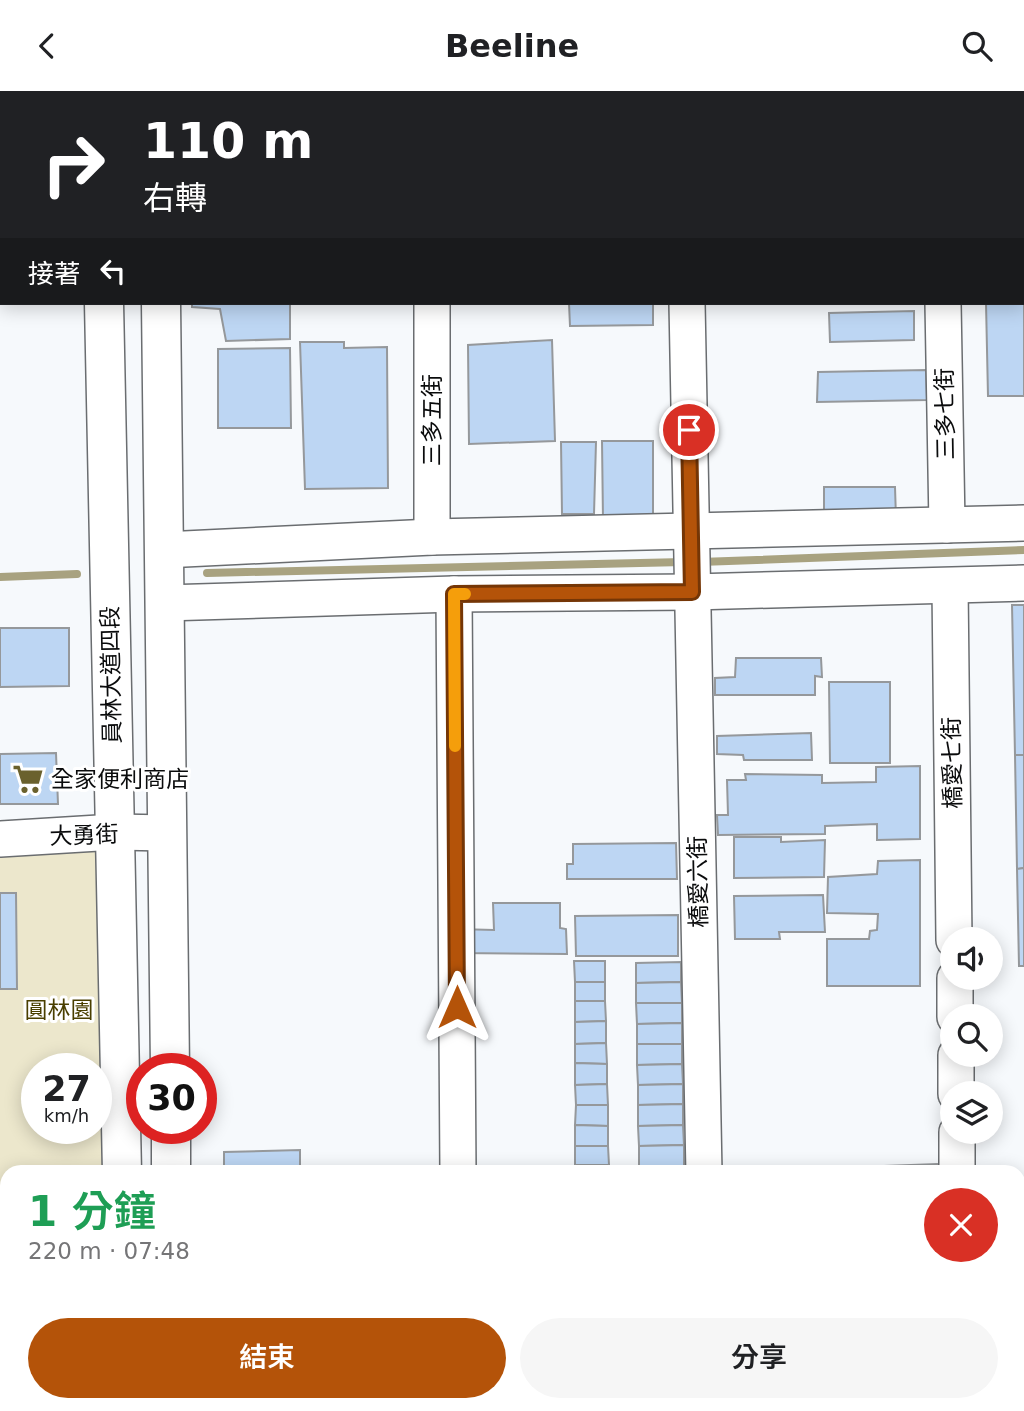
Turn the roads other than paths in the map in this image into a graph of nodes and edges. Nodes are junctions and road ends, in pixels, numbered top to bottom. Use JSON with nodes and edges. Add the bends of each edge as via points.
{"nodes":[{"id":1,"x":104,"y":305,"type":"edge"},
{"id":2,"x":161,"y":305,"type":"edge"},
{"id":3,"x":432,"y":305,"type":"edge"},
{"id":4,"x":687,"y":305,"type":"edge"},
{"id":5,"x":943,"y":305,"type":"edge"},
{"id":6,"x":1024,"y":523,"type":"edge"},
{"id":7,"x":947,"y":525,"type":"junction"},
{"id":8,"x":691,"y":531,"type":"junction"},
{"id":9,"x":432,"y":537,"type":"junction"},
{"id":10,"x":164,"y":550,"type":"junction"},
{"id":11,"x":1024,"y":583,"type":"edge"},
{"id":12,"x":950,"y":586,"type":"junction"},
{"id":13,"x":692,"y":592,"type":"junction"},
{"id":14,"x":454,"y":594,"type":"junction"},
{"id":15,"x":165,"y":603,"type":"junction"},
{"id":16,"x":115,"y":832,"type":"junction"},
{"id":17,"x":168,"y":833,"type":"junction"},
{"id":18,"x":0,"y":839,"type":"edge"},
{"id":19,"x":954,"y":927,"type":"edge"},
{"id":20,"x":170,"y":1053,"type":"edge"},
{"id":21,"x":171,"y":1144,"type":"edge"},
{"id":22,"x":957,"y":1144,"type":"edge"},
{"id":23,"x":122,"y":1165,"type":"edge"},
{"id":24,"x":171,"y":1165,"type":"edge"},
{"id":25,"x":458,"y":1165,"type":"edge"},
{"id":26,"x":704,"y":1165,"type":"edge"},
{"id":27,"x":957,"y":1165,"type":"edge"}],
"edges":[{"from":1,"to":16,"type":"main road","name":"員林大道四段"},
{"from":2,"to":10,"type":"main road"},
{"from":3,"to":9,"type":"street","name":"三多五街"},
{"from":4,"to":8,"type":"street","name":"橋愛六街"},
{"from":5,"to":7,"type":"street","name":"三多七街"},
{"from":6,"to":7,"type":"street"},
{"from":7,"to":8,"type":"street"},
{"from":8,"to":9,"type":"street"},
{"from":8,"to":13,"type":"street","name":"橋愛六街"},
{"from":9,"to":10,"type":"street"},
{"from":10,"to":15,"type":"main road"},
{"from":11,"to":12,"type":"street"},
{"from":12,"to":13,"type":"street"},
{"from":12,"to":19,"type":"street","name":"橋愛七街"},
{"from":13,"to":14,"type":"street"},
{"from":13,"to":26,"type":"street","name":"橋愛六街"},
{"from":14,"to":15,"type":"street"},
{"from":14,"to":25,"type":"street"},
{"from":15,"to":17,"type":"main road"},
{"from":16,"to":17,"type":"street","name":"大勇街"},
{"from":16,"to":18,"type":"street","name":"大勇街"},
{"from":16,"to":23,"type":"main road","name":"員林大道四段"},
{"from":17,"to":20,"type":"main road"},
{"from":21,"to":24,"type":"main road"},
{"from":22,"to":27,"type":"street"}]}
